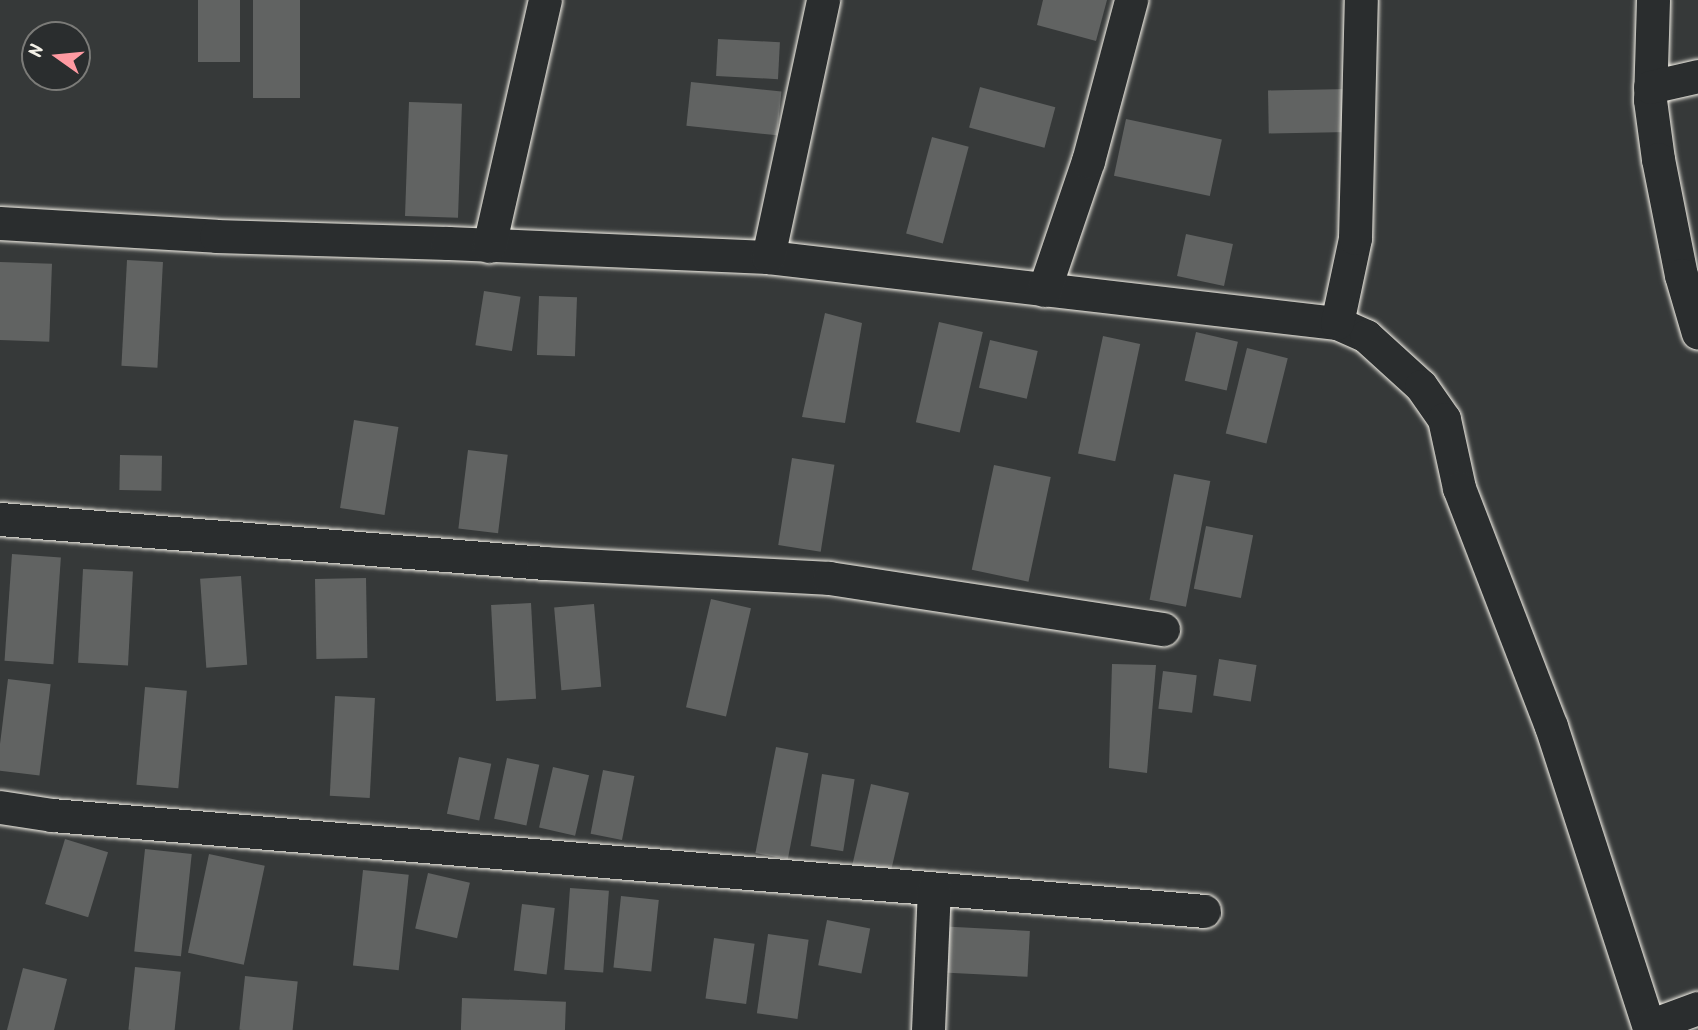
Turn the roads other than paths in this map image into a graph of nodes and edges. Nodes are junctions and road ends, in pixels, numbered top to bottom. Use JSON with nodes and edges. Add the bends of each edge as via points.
{"nodes":[{"id":1,"x":545,"y":0,"type":"edge"},
{"id":2,"x":823,"y":0,"type":"edge"},
{"id":3,"x":1131,"y":0,"type":"edge"},
{"id":4,"x":1361,"y":0,"type":"edge"},
{"id":5,"x":1653,"y":0,"type":"edge"},
{"id":6,"x":1698,"y":76,"type":"edge"},
{"id":7,"x":1650,"y":87,"type":"junction"},
{"id":8,"x":0,"y":223,"type":"edge"},
{"id":9,"x":489,"y":246,"type":"junction"},
{"id":10,"x":768,"y":257,"type":"junction"},
{"id":11,"x":1044,"y":290,"type":"junction"},
{"id":12,"x":1337,"y":323,"type":"junction"},
{"id":13,"x":1698,"y":333,"type":"edge"},
{"id":14,"x":0,"y":519,"type":"edge"},
{"id":15,"x":1163,"y":629,"type":"dead end"},
{"id":16,"x":0,"y":807,"type":"edge"},
{"id":17,"x":934,"y":889,"type":"junction"},
{"id":18,"x":1204,"y":911,"type":"dead end"},
{"id":19,"x":1698,"y":1008,"type":"edge"},
{"id":20,"x":1649,"y":1028,"type":"edge"},
{"id":21,"x":928,"y":1030,"type":"edge"}],
"edges":[{"from":1,"to":9,"type":"street"},
{"from":2,"to":10,"type":"street"},
{"from":3,"to":11,"type":"street","via":[[1088,160]]},
{"from":4,"to":12,"type":"street","via":[[1355,238]]},
{"from":5,"to":7,"type":"street"},
{"from":6,"to":7,"type":"street"},
{"from":7,"to":13,"type":"street","via":[[1681,275]]},
{"from":8,"to":9,"type":"street"},
{"from":9,"to":10,"type":"street"},
{"from":10,"to":11,"type":"street"},
{"from":11,"to":12,"type":"street"},
{"from":12,"to":20,"type":"street","via":[[1366,336],[1392,358],[1421,386],[1444,419],[1459,488],[1551,726]]},
{"from":14,"to":15,"type":"street","via":[[530,562],[830,578]]},
{"from":16,"to":17,"type":"street"},
{"from":17,"to":18,"type":"street"},
{"from":17,"to":21,"type":"street"},
{"from":19,"to":20,"type":"street"}]}
